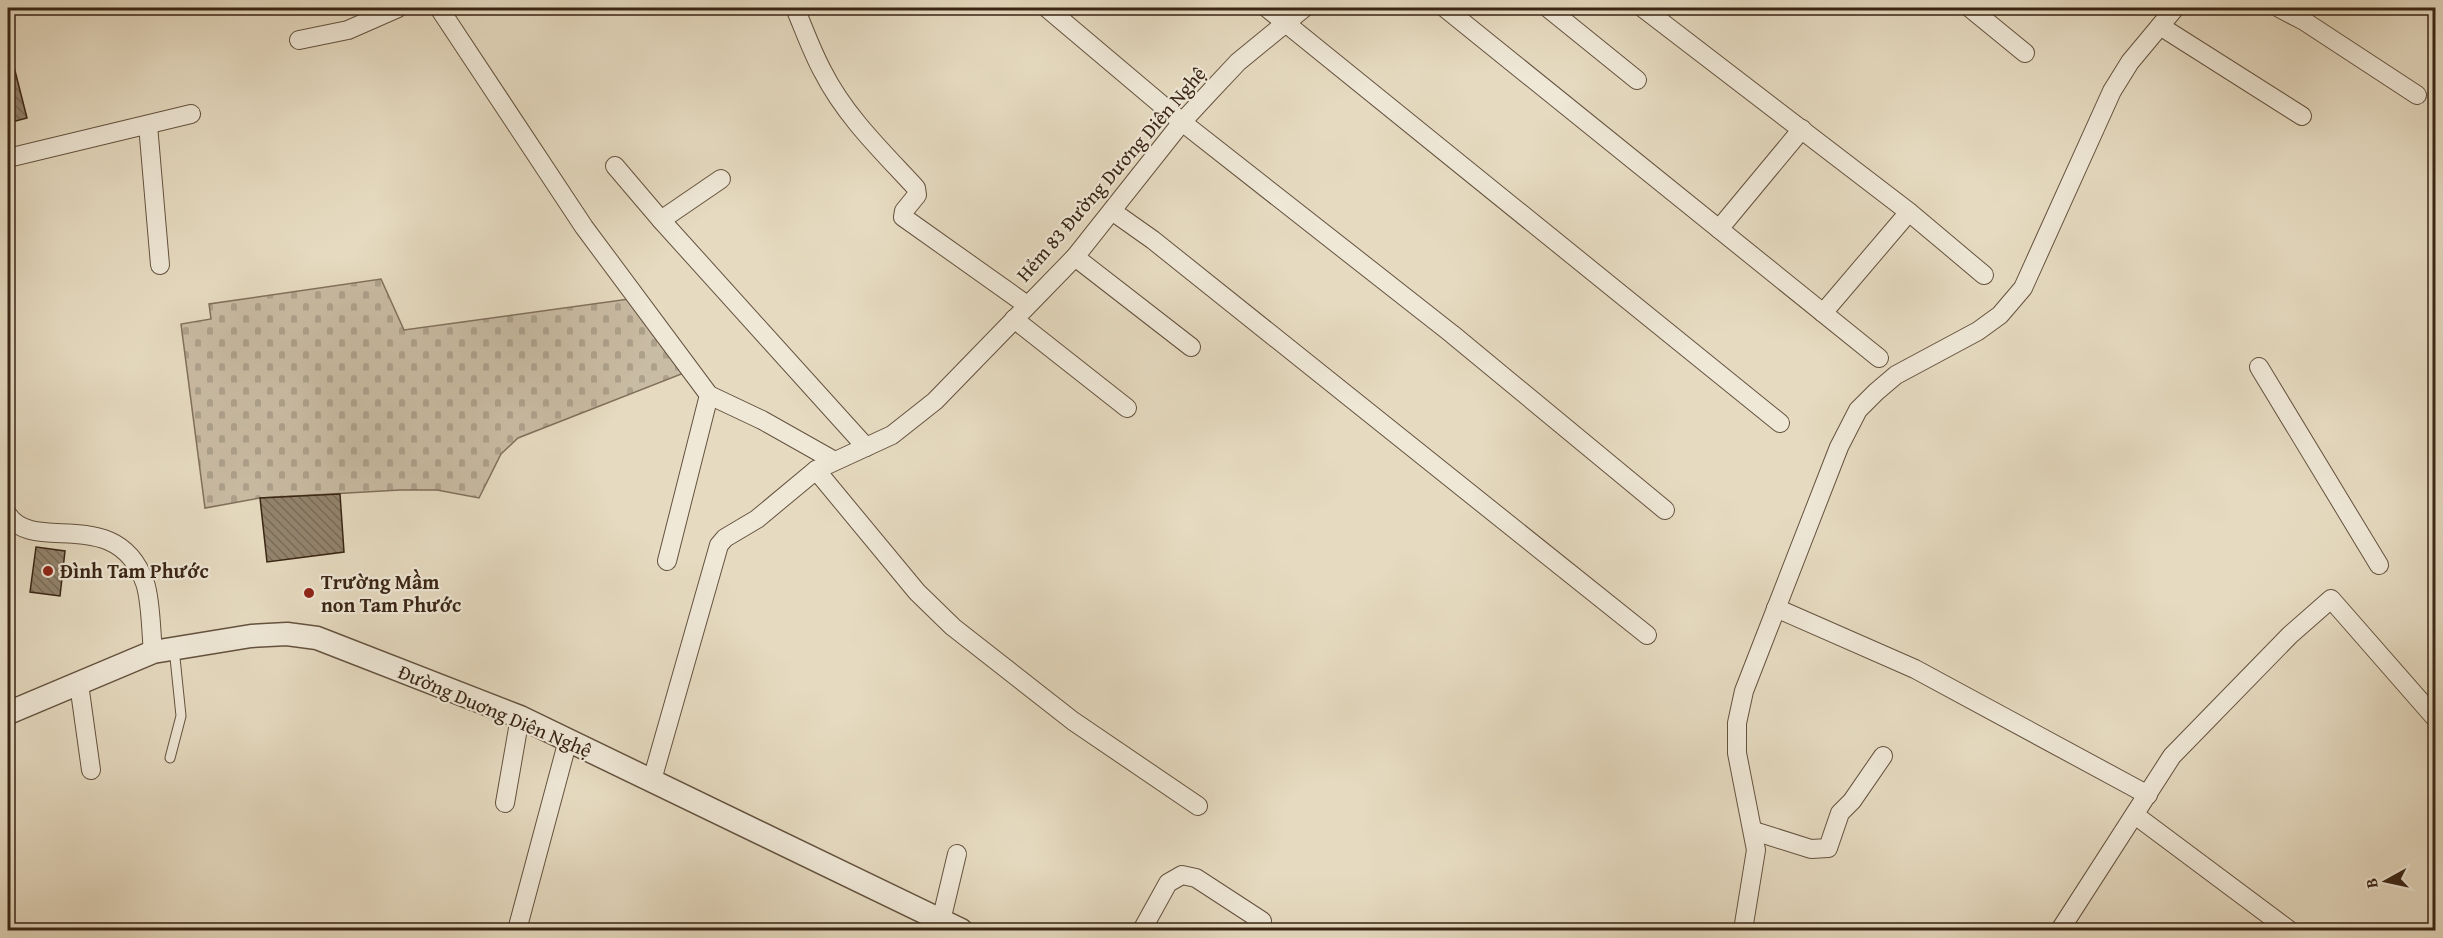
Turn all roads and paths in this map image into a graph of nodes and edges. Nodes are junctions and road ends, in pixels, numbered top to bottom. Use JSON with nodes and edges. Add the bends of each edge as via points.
{"nodes":[{"id":1,"x":398,"y":8,"type":"edge"},
{"id":2,"x":440,"y":8,"type":"edge"},
{"id":3,"x":795,"y":8,"type":"edge"},
{"id":4,"x":1047,"y":8,"type":"edge"},
{"id":5,"x":1268,"y":8,"type":"edge"},
{"id":6,"x":1304,"y":8,"type":"edge"},
{"id":7,"x":1445,"y":8,"type":"edge"},
{"id":8,"x":1548,"y":8,"type":"edge"},
{"id":9,"x":1643,"y":8,"type":"edge"},
{"id":10,"x":1970,"y":8,"type":"edge"},
{"id":11,"x":2175,"y":8,"type":"edge"},
{"id":12,"x":2279,"y":8,"type":"edge"},
{"id":13,"x":1285,"y":23,"type":"junction"},
{"id":14,"x":2160,"y":26,"type":"junction"},
{"id":15,"x":299,"y":40,"type":"dead end"},
{"id":16,"x":2025,"y":53,"type":"dead end"},
{"id":17,"x":1637,"y":80,"type":"dead end"},
{"id":18,"x":2417,"y":95,"type":"dead end"},
{"id":19,"x":191,"y":114,"type":"dead end"},
{"id":20,"x":2302,"y":116,"type":"dead end"},
{"id":21,"x":1182,"y":122,"type":"junction"},
{"id":22,"x":148,"y":125,"type":"junction"},
{"id":23,"x":1802,"y":129,"type":"junction"},
{"id":24,"x":8,"y":158,"type":"edge"},
{"id":25,"x":615,"y":166,"type":"dead end"},
{"id":26,"x":721,"y":179,"type":"dead end"},
{"id":27,"x":1112,"y":211,"type":"junction"},
{"id":28,"x":1909,"y":212,"type":"junction"},
{"id":29,"x":661,"y":220,"type":"junction"},
{"id":30,"x":1719,"y":229,"type":"junction"},
{"id":31,"x":1075,"y":257,"type":"junction"},
{"id":32,"x":160,"y":265,"type":"dead end"},
{"id":33,"x":1984,"y":275,"type":"dead end"},
{"id":34,"x":1027,"y":305,"type":"junction"},
{"id":35,"x":1823,"y":313,"type":"junction"},
{"id":36,"x":1014,"y":319,"type":"junction"},
{"id":37,"x":1191,"y":347,"type":"dead end"},
{"id":38,"x":1880,"y":358,"type":"dead end"},
{"id":39,"x":2259,"y":367,"type":"dead end"},
{"id":40,"x":709,"y":395,"type":"junction"},
{"id":41,"x":1127,"y":408,"type":"dead end"},
{"id":42,"x":1780,"y":423,"type":"dead end"},
{"id":43,"x":866,"y":447,"type":"junction"},
{"id":44,"x":834,"y":460,"type":"junction"},
{"id":45,"x":816,"y":470,"type":"junction"},
{"id":46,"x":1665,"y":510,"type":"dead end"},
{"id":47,"x":8,"y":515,"type":"edge"},
{"id":48,"x":667,"y":561,"type":"dead end"},
{"id":49,"x":2379,"y":565,"type":"dead end"},
{"id":50,"x":1776,"y":608,"type":"junction"},
{"id":51,"x":1647,"y":635,"type":"dead end"},
{"id":52,"x":164,"y":650,"type":"junction"},
{"id":53,"x":80,"y":684,"type":"junction"},
{"id":54,"x":8,"y":713,"type":"edge"},
{"id":55,"x":520,"y":717,"type":"junction"},
{"id":56,"x":2436,"y":719,"type":"edge"},
{"id":57,"x":568,"y":740,"type":"junction"},
{"id":58,"x":1883,"y":756,"type":"dead end"},
{"id":59,"x":170,"y":758,"type":"dead end"},
{"id":60,"x":91,"y":770,"type":"dead end"},
{"id":61,"x":652,"y":780,"type":"junction"},
{"id":62,"x":2148,"y":795,"type":"junction"},
{"id":63,"x":505,"y":803,"type":"dead end"},
{"id":64,"x":1198,"y":806,"type":"dead end"},
{"id":65,"x":2135,"y":815,"type":"junction"},
{"id":66,"x":1754,"y":831,"type":"junction"},
{"id":67,"x":957,"y":854,"type":"dead end"},
{"id":68,"x":1262,"y":921,"type":"dead end"},
{"id":69,"x":941,"y":924,"type":"edge"},
{"id":70,"x":517,"y":930,"type":"edge"},
{"id":71,"x":1142,"y":930,"type":"edge"},
{"id":72,"x":1743,"y":930,"type":"edge"},
{"id":73,"x":2060,"y":930,"type":"edge"},
{"id":74,"x":2289,"y":930,"type":"edge"}],
"edges":[{"from":1,"to":15,"type":"street","via":[[348,30]]},
{"from":2,"to":40,"type":"street","via":[[584,227]]},
{"from":3,"to":34,"type":"street","via":[[822,71],[839,99],[869,139],[916,188],[917,195],[903,217]]},
{"from":4,"to":21,"type":"street"},
{"from":5,"to":13,"type":"street"},
{"from":6,"to":13,"type":"street","name":"Hẻm 83 Đường Dương Diên Nghệ"},
{"from":7,"to":30,"type":"street"},
{"from":8,"to":17,"type":"street"},
{"from":9,"to":23,"type":"street"},
{"from":10,"to":16,"type":"street"},
{"from":11,"to":14,"type":"street"},
{"from":12,"to":18,"type":"street"},
{"from":13,"to":21,"type":"street","name":"Hẻm 83 Đường Dương Diên Nghệ","via":[[1238,62]]},
{"from":13,"to":42,"type":"street"},
{"from":14,"to":20,"type":"street"},
{"from":14,"to":50,"type":"street","via":[[2112,91],[2024,288],[2000,315],[1960,342],[1896,375],[1858,410],[1839,447]]},
{"from":19,"to":22,"type":"street"},
{"from":21,"to":27,"type":"street","name":"Hẻm 83 Đường Dương Diên Nghệ"},
{"from":21,"to":46,"type":"street","via":[[1461,341]]},
{"from":22,"to":24,"type":"street"},
{"from":22,"to":32,"type":"street"},
{"from":23,"to":28,"type":"street"},
{"from":23,"to":30,"type":"street"},
{"from":25,"to":29,"type":"street"},
{"from":26,"to":29,"type":"street"},
{"from":27,"to":31,"type":"street","name":"Hẻm 83 Đường Dương Diên Nghệ"},
{"from":27,"to":51,"type":"street"},
{"from":28,"to":33,"type":"street"},
{"from":28,"to":35,"type":"street"},
{"from":29,"to":43,"type":"street"},
{"from":30,"to":35,"type":"street"},
{"from":31,"to":34,"type":"street","name":"Hẻm 83 Đường Dương Diên Nghệ"},
{"from":31,"to":37,"type":"street"},
{"from":34,"to":36,"type":"street","name":"Hẻm 83 Đường Dương Diên Nghệ"},
{"from":35,"to":38,"type":"street"},
{"from":36,"to":41,"type":"street"},
{"from":36,"to":43,"type":"street","name":"Hẻm 83 Đường Dương Diên Nghệ","via":[[927,409],[891,435]]},
{"from":39,"to":49,"type":"street"},
{"from":40,"to":44,"type":"street"},
{"from":40,"to":48,"type":"street"},
{"from":43,"to":44,"type":"street","name":"Hẻm 83 Đường Dương Diên Nghệ"},
{"from":44,"to":45,"type":"street","name":"Hẻm 83 Đường Dương Diên Nghệ"},
{"from":45,"to":61,"type":"street","name":"Hẻm 83 Đường Dương Diên Nghệ","via":[[719,545]]},
{"from":45,"to":64,"type":"street","via":[[952,627],[1073,721]]},
{"from":47,"to":52,"type":"street","via":[[13,524],[27,529],[93,536],[120,546],[132,558],[145,584]]},
{"from":50,"to":62,"type":"street","via":[[1915,669]]},
{"from":50,"to":66,"type":"street","via":[[1744,691],[1737,723],[1737,753]]},
{"from":52,"to":53,"type":"street","name":"Đường Duơng Diên Nghệ"},
{"from":52,"to":55,"type":"street","name":"Đường Duơng Diên Nghệ","via":[[251,636],[287,634],[317,638]]},
{"from":52,"to":59,"type":"lane","via":[[181,716]]},
{"from":53,"to":54,"type":"street","name":"Đường Duơng Diên Nghệ"},
{"from":53,"to":60,"type":"street"},
{"from":55,"to":57,"type":"street","name":"Đường Duơng Diên Nghệ"},
{"from":55,"to":63,"type":"street"},
{"from":56,"to":62,"type":"street","via":[[2331,599],[2194,732],[2172,756]]},
{"from":57,"to":61,"type":"street","name":"Đường Duơng Diên Nghệ"},
{"from":57,"to":70,"type":"street"},
{"from":58,"to":66,"type":"street","via":[[1840,813],[1828,848],[1810,849]]},
{"from":61,"to":69,"type":"street","name":"Đường Duơng Diên Nghệ"},
{"from":62,"to":65,"type":"street"},
{"from":65,"to":73,"type":"street"},
{"from":65,"to":74,"type":"street"},
{"from":66,"to":72,"type":"street","via":[[1756,850]]},
{"from":67,"to":69,"type":"street"},
{"from":68,"to":71,"type":"street","via":[[1196,878],[1182,875],[1168,883]]}]}
